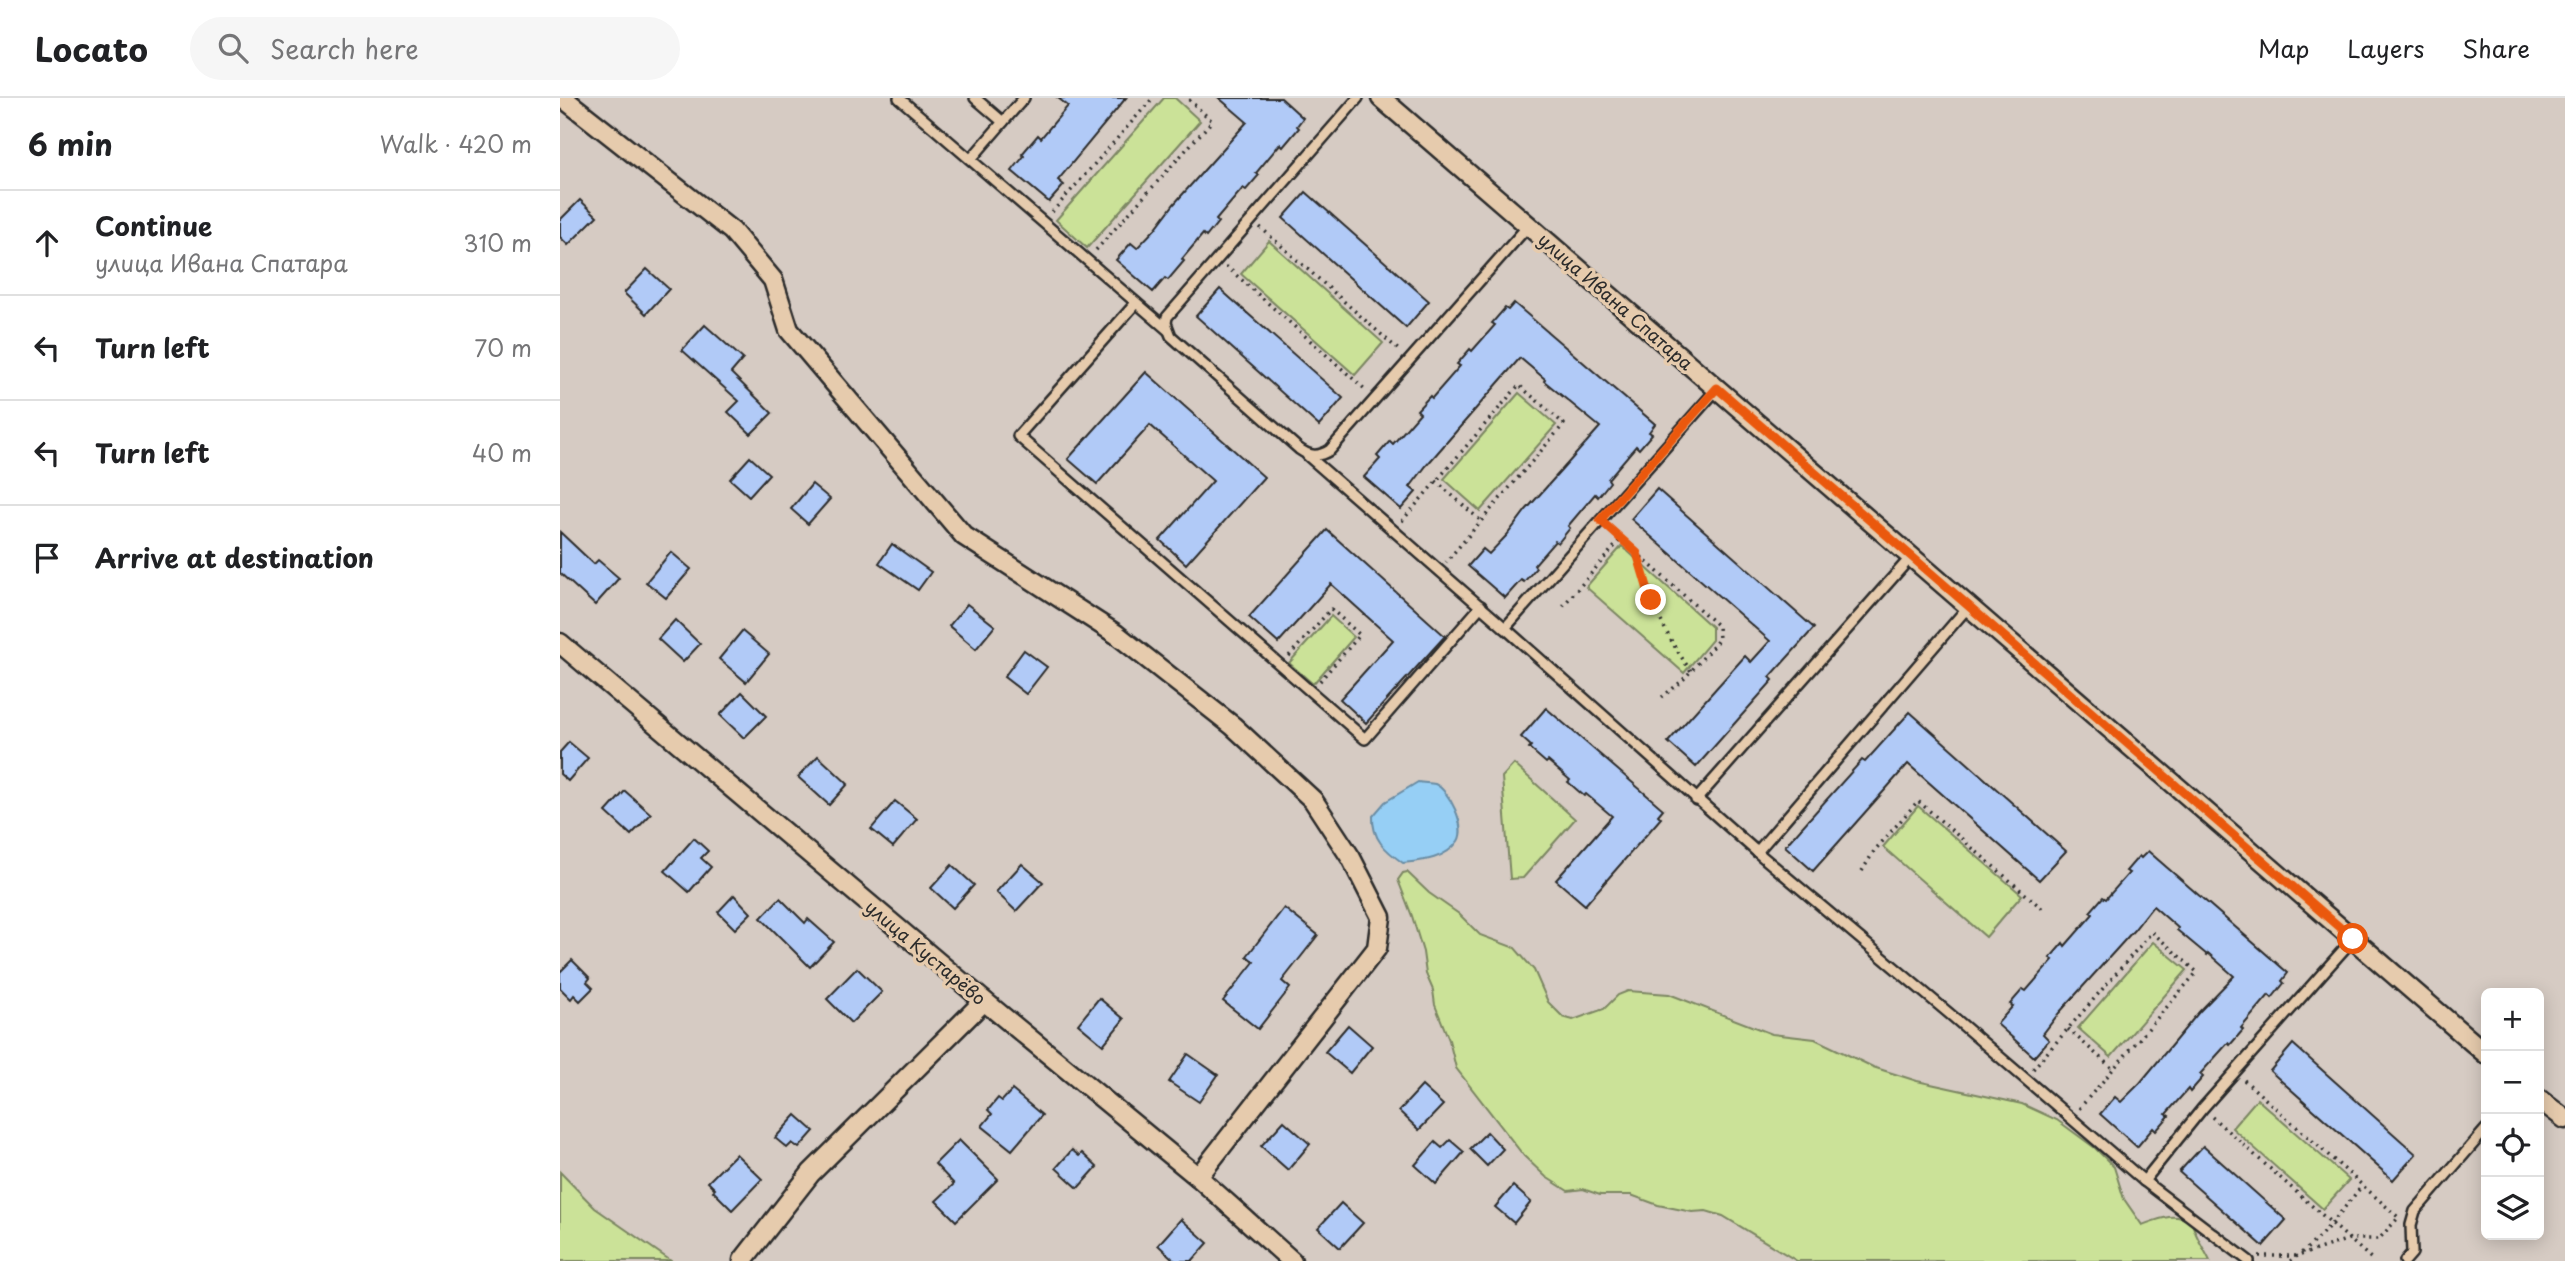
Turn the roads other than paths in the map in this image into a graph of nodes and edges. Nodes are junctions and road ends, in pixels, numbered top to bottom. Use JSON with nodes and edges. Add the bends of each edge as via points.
{"nodes":[{"id":1,"x":564,"y":98,"type":"edge"},
{"id":2,"x":899,"y":98,"type":"edge"},
{"id":3,"x":975,"y":98,"type":"edge"},
{"id":4,"x":1024,"y":98,"type":"edge"},
{"id":5,"x":1358,"y":98,"type":"edge"},
{"id":6,"x":1381,"y":98,"type":"edge"},
{"id":7,"x":1003,"y":122,"type":"junction"},
{"id":8,"x":971,"y":159,"type":"junction"},
{"id":9,"x":1528,"y":226,"type":"junction"},
{"id":10,"x":1136,"y":303,"type":"junction"},
{"id":11,"x":1168,"y":330,"type":"junction"},
{"id":12,"x":1717,"y":388,"type":"junction"},
{"id":13,"x":1306,"y":454,"type":"junction"},
{"id":14,"x":1911,"y":557,"type":"junction"},
{"id":15,"x":1480,"y":606,"type":"junction"},
{"id":16,"x":1968,"y":607,"type":"junction"},
{"id":17,"x":1505,"y":628,"type":"junction"},
{"id":18,"x":560,"y":643,"type":"edge"},
{"id":19,"x":1696,"y":800,"type":"junction"},
{"id":20,"x":1757,"y":852,"type":"junction"},
{"id":21,"x":2353,"y":939,"type":"junction"},
{"id":22,"x":984,"y":1001,"type":"junction"},
{"id":23,"x":2483,"y":1051,"type":"edge"},
{"id":24,"x":2544,"y":1103,"type":"edge"},
{"id":25,"x":2565,"y":1119,"type":"edge"},
{"id":26,"x":2481,"y":1135,"type":"edge"},
{"id":27,"x":1198,"y":1177,"type":"junction"},
{"id":28,"x":2144,"y":1181,"type":"junction"},
{"id":29,"x":743,"y":1260,"type":"edge"},
{"id":30,"x":1292,"y":1261,"type":"edge"},
{"id":31,"x":2249,"y":1261,"type":"edge"},
{"id":32,"x":2405,"y":1261,"type":"edge"}],
"edges":[{"from":1,"to":27,"type":"street","via":[[732,231],[773,280],[789,330],[964,536],[1116,634],[1233,726],[1313,800],[1351,858],[1381,916],[1377,948]]},
{"from":2,"to":8,"type":"lane"},
{"from":3,"to":7,"type":"lane"},
{"from":4,"to":7,"type":"lane"},
{"from":5,"to":11,"type":"lane","via":[[1171,310]]},
{"from":6,"to":9,"type":"street","name":"улица Ивана Спатара"},
{"from":7,"to":8,"type":"lane"},
{"from":8,"to":10,"type":"lane"},
{"from":9,"to":12,"type":"street","name":"улица Ивана Спатара"},
{"from":9,"to":13,"type":"lane","via":[[1329,450],[1315,456]]},
{"from":10,"to":11,"type":"lane"},
{"from":10,"to":15,"type":"lane","via":[[1018,436],[1365,739]]},
{"from":11,"to":13,"type":"lane"},
{"from":12,"to":14,"type":"street","name":"улица Ивана Спатара"},
{"from":12,"to":17,"type":"lane"},
{"from":13,"to":15,"type":"lane"},
{"from":14,"to":16,"type":"street","name":"улица Ивана Спатара"},
{"from":14,"to":19,"type":"lane"},
{"from":15,"to":17,"type":"lane"},
{"from":16,"to":20,"type":"lane"},
{"from":16,"to":21,"type":"street","name":"улица Ивана Спатара"},
{"from":17,"to":19,"type":"lane"},
{"from":18,"to":22,"type":"street","name":"улица Кустарёво"},
{"from":19,"to":20,"type":"lane"},
{"from":20,"to":28,"type":"lane"},
{"from":21,"to":23,"type":"street","name":"улица Ивана Спатара"},
{"from":21,"to":28,"type":"lane"},
{"from":22,"to":27,"type":"street","name":"улица Кустарёво"},
{"from":22,"to":29,"type":"street","via":[[811,1173]]},
{"from":24,"to":25,"type":"street"},
{"from":26,"to":32,"type":"lane","via":[[2419,1205],[2413,1215],[2412,1253]]},
{"from":27,"to":30,"type":"street","name":"улица Кустарёво"},
{"from":28,"to":31,"type":"lane"}]}
